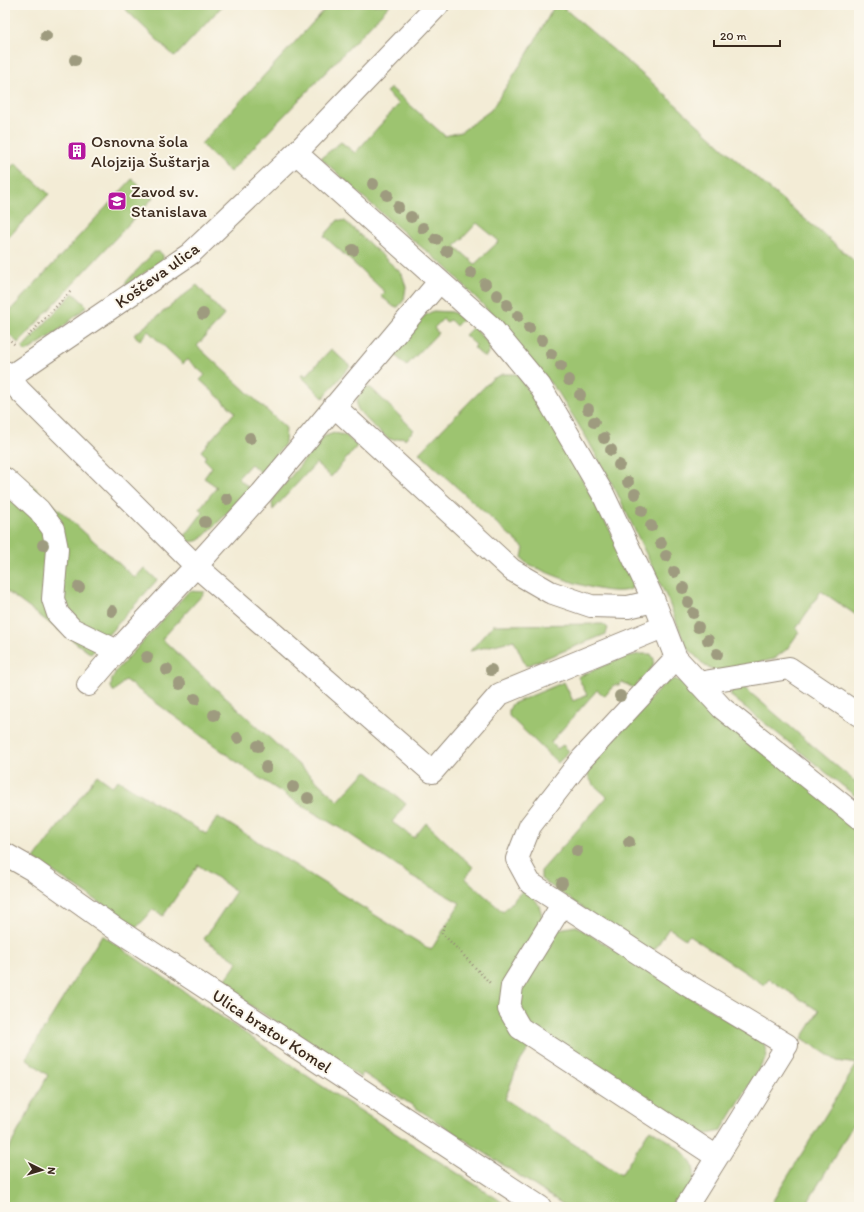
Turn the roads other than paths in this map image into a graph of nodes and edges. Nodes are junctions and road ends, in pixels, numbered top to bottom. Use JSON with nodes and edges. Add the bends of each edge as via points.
{"nodes":[{"id":1,"x":438,"y":5,"type":"edge"},
{"id":2,"x":296,"y":154,"type":"junction"},
{"id":3,"x":439,"y":282,"type":"junction"},
{"id":4,"x":7,"y":376,"type":"edge"},
{"id":5,"x":334,"y":406,"type":"junction"},
{"id":6,"x":5,"y":479,"type":"edge"},
{"id":7,"x":196,"y":566,"type":"junction"},
{"id":8,"x":654,"y":601,"type":"junction"},
{"id":9,"x":663,"y":627,"type":"junction"},
{"id":10,"x":117,"y":651,"type":"junction"},
{"id":11,"x":676,"y":658,"type":"junction"},
{"id":12,"x":698,"y":683,"type":"junction"},
{"id":13,"x":88,"y":685,"type":"dead end"},
{"id":14,"x":859,"y":715,"type":"edge"},
{"id":15,"x":859,"y":818,"type":"edge"},
{"id":16,"x":5,"y":854,"type":"edge"},
{"id":17,"x":562,"y":905,"type":"junction"},
{"id":18,"x":717,"y":1157,"type":"junction"},
{"id":19,"x":540,"y":1207,"type":"edge"},
{"id":20,"x":686,"y":1207,"type":"edge"}],
"edges":[{"from":1,"to":2,"type":"street","name":"Koščeva ulica"},
{"from":2,"to":3,"type":"street"},
{"from":2,"to":4,"type":"street","name":"Koščeva ulica","via":[[190,254]]},
{"from":3,"to":5,"type":"street"},
{"from":3,"to":8,"type":"street","via":[[491,327],[540,386],[603,494]]},
{"from":4,"to":7,"type":"street"},
{"from":5,"to":7,"type":"street"},
{"from":5,"to":8,"type":"street","via":[[512,570],[550,592],[591,606],[628,607]]},
{"from":6,"to":10,"type":"street","via":[[39,510],[53,529],[57,549],[53,598],[58,614],[72,629]]},
{"from":7,"to":9,"type":"street","via":[[432,772],[500,694]]},
{"from":7,"to":10,"type":"street"},
{"from":8,"to":9,"type":"street"},
{"from":9,"to":11,"type":"street"},
{"from":10,"to":13,"type":"street"},
{"from":11,"to":12,"type":"street"},
{"from":11,"to":17,"type":"street","via":[[582,759],[530,826],[517,858],[530,883]]},
{"from":12,"to":14,"type":"street","via":[[789,668]]},
{"from":12,"to":15,"type":"street","via":[[722,708]]},
{"from":16,"to":19,"type":"street","name":"Ulica bratov Komel","via":[[33,870],[119,931]]},
{"from":17,"to":18,"type":"street","via":[[512,986],[509,1009],[520,1028]]},
{"from":17,"to":18,"type":"street","via":[[788,1045]]},
{"from":18,"to":20,"type":"street"}]}
